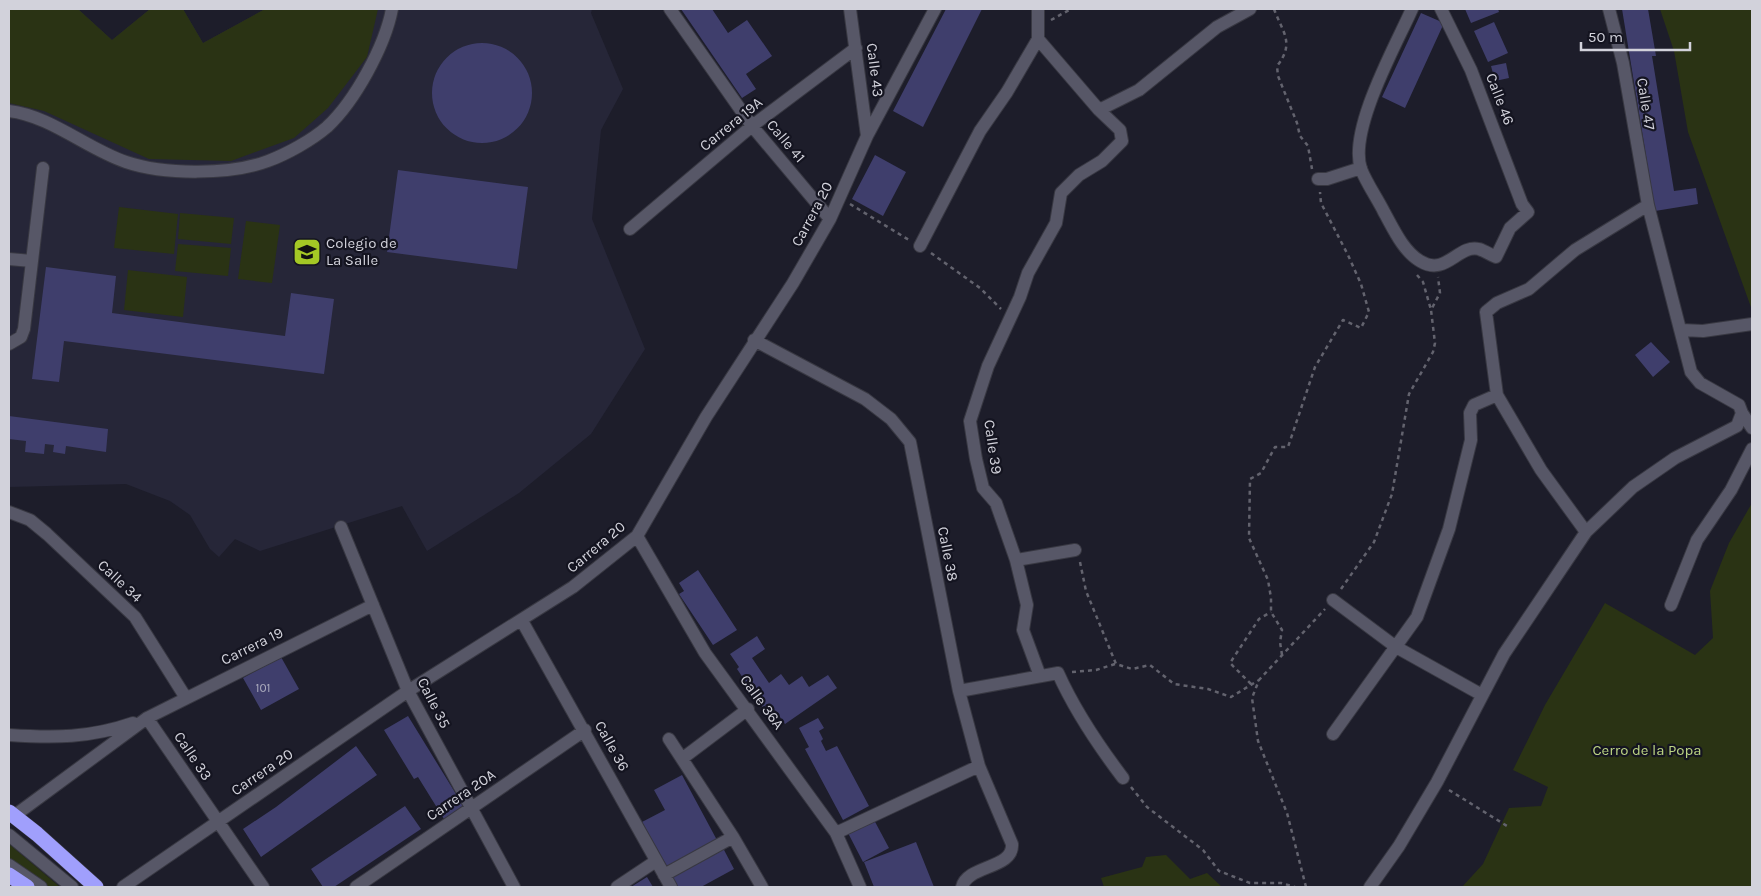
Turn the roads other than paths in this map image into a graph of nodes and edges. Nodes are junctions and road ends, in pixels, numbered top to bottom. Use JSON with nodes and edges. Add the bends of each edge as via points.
{"nodes":[{"id":1,"x":392,"y":9,"type":"edge"},
{"id":2,"x":670,"y":9,"type":"edge"},
{"id":3,"x":850,"y":9,"type":"edge"},
{"id":4,"x":935,"y":9,"type":"edge"},
{"id":5,"x":1038,"y":9,"type":"edge"},
{"id":6,"x":1250,"y":9,"type":"edge"},
{"id":7,"x":1412,"y":9,"type":"edge"},
{"id":8,"x":1441,"y":9,"type":"edge"},
{"id":9,"x":1609,"y":9,"type":"edge"},
{"id":10,"x":1038,"y":33,"type":"junction"},
{"id":11,"x":856,"y":48,"type":"junction"},
{"id":12,"x":1099,"y":110,"type":"junction"},
{"id":13,"x":9,"y":111,"type":"edge"},
{"id":14,"x":752,"y":126,"type":"junction"},
{"id":15,"x":867,"y":136,"type":"junction"},
{"id":16,"x":43,"y":168,"type":"dead end"},
{"id":17,"x":1361,"y":168,"type":"junction"},
{"id":18,"x":1318,"y":179,"type":"road end"},
{"id":19,"x":1648,"y":205,"type":"junction"},
{"id":20,"x":830,"y":219,"type":"junction"},
{"id":21,"x":630,"y":229,"type":"dead end"},
{"id":22,"x":920,"y":246,"type":"dead end"},
{"id":23,"x":9,"y":259,"type":"edge"},
{"id":24,"x":32,"y":261,"type":"junction"},
{"id":25,"x":1752,"y":324,"type":"edge"},
{"id":26,"x":1682,"y":330,"type":"junction"},
{"id":27,"x":754,"y":340,"type":"junction"},
{"id":28,"x":9,"y":344,"type":"edge"},
{"id":29,"x":1497,"y":395,"type":"junction"},
{"id":30,"x":1742,"y":413,"type":"junction"},
{"id":31,"x":1752,"y":428,"type":"edge"},
{"id":32,"x":1752,"y":449,"type":"edge"},
{"id":33,"x":9,"y":512,"type":"edge"},
{"id":34,"x":341,"y":527,"type":"dead end"},
{"id":35,"x":1586,"y":532,"type":"junction"},
{"id":36,"x":637,"y":536,"type":"junction"},
{"id":37,"x":1075,"y":550,"type":"road end"},
{"id":38,"x":1016,"y":560,"type":"junction"},
{"id":39,"x":1333,"y":600,"type":"road end"},
{"id":40,"x":373,"y":605,"type":"junction"},
{"id":41,"x":1671,"y":605,"type":"dead end"},
{"id":42,"x":522,"y":621,"type":"junction"},
{"id":43,"x":1396,"y":647,"type":"junction"},
{"id":44,"x":1040,"y":676,"type":"junction"},
{"id":45,"x":408,"y":691,"type":"junction"},
{"id":46,"x":959,"y":691,"type":"junction"},
{"id":47,"x":1482,"y":695,"type":"junction"},
{"id":48,"x":186,"y":698,"type":"junction"},
{"id":49,"x":748,"y":708,"type":"junction"},
{"id":50,"x":147,"y":718,"type":"junction"},
{"id":51,"x":585,"y":730,"type":"junction"},
{"id":52,"x":1333,"y":734,"type":"dead end"},
{"id":53,"x":9,"y":735,"type":"edge"},
{"id":54,"x":669,"y":739,"type":"dead end"},
{"id":55,"x":683,"y":758,"type":"junction"},
{"id":56,"x":978,"y":766,"type":"junction"},
{"id":57,"x":1123,"y":778,"type":"road end"},
{"id":58,"x":471,"y":807,"type":"junction"},
{"id":59,"x":11,"y":814,"type":"edge"},
{"id":60,"x":218,"y":822,"type":"junction"},
{"id":61,"x":836,"y":832,"type":"junction"},
{"id":62,"x":9,"y":835,"type":"edge"},
{"id":63,"x":734,"y":836,"type":"junction"},
{"id":64,"x":656,"y":861,"type":"junction"},
{"id":65,"x":9,"y":865,"type":"edge"},
{"id":66,"x":9,"y":875,"type":"edge"},
{"id":67,"x":664,"y":875,"type":"junction"},
{"id":68,"x":27,"y":887,"type":"edge"},
{"id":69,"x":41,"y":887,"type":"edge"},
{"id":70,"x":72,"y":887,"type":"edge"},
{"id":71,"x":96,"y":887,"type":"edge"},
{"id":72,"x":123,"y":887,"type":"edge"},
{"id":73,"x":262,"y":887,"type":"edge"},
{"id":74,"x":356,"y":887,"type":"edge"},
{"id":75,"x":514,"y":887,"type":"edge"},
{"id":76,"x":616,"y":887,"type":"edge"},
{"id":77,"x":671,"y":887,"type":"edge"},
{"id":78,"x":762,"y":887,"type":"edge"},
{"id":79,"x":860,"y":887,"type":"edge"},
{"id":80,"x":962,"y":887,"type":"edge"},
{"id":81,"x":1370,"y":887,"type":"edge"}],
"edges":[{"from":1,"to":13,"type":"street","via":[[376,54],[350,99],[326,127],[268,162],[220,171],[178,172],[127,162],[27,115]]},
{"from":2,"to":14,"type":"street","name":"Calle 41"},
{"from":3,"to":11,"type":"street","name":"Calle 43"},
{"from":4,"to":15,"type":"street","name":"Carrera 20"},
{"from":5,"to":10,"type":"street"},
{"from":6,"to":12,"type":"street","via":[[1217,27],[1139,90]]},
{"from":7,"to":17,"type":"street","via":[[1370,102],[1361,131]]},
{"from":8,"to":17,"type":"street","name":"Calle 46","via":[[1471,70],[1522,204],[1528,212],[1510,228],[1496,257],[1477,248],[1465,251],[1444,265],[1420,262],[1396,232]]},
{"from":9,"to":19,"type":"street","name":"Calle 47","via":[[1623,63]]},
{"from":10,"to":12,"type":"street","name":"Calle 39"},
{"from":10,"to":22,"type":"street","via":[[1007,92],[980,131]]},
{"from":11,"to":14,"type":"street","name":"Carrera 19A"},
{"from":11,"to":15,"type":"street","name":"Calle 43"},
{"from":12,"to":38,"type":"street","name":"Calle 39","via":[[1120,130],[1122,141],[1102,161],[1079,174],[1061,193],[1056,223],[1028,273],[988,366],[970,421],[984,488],[996,503]]},
{"from":14,"to":20,"type":"street","name":"Calle 41"},
{"from":14,"to":21,"type":"street","name":"Carrera 19A"},
{"from":15,"to":20,"type":"street","name":"Carrera 20"},
{"from":16,"to":24,"type":"street"},
{"from":17,"to":18,"type":"street"},
{"from":19,"to":26,"type":"street","name":"Calle 47"},
{"from":19,"to":29,"type":"street","via":[[1575,250],[1529,289],[1486,312]]},
{"from":20,"to":27,"type":"street","name":"Carrera 20","via":[[793,283]]},
{"from":23,"to":24,"type":"street"},
{"from":24,"to":28,"type":"street","via":[[24,329],[21,337]]},
{"from":25,"to":26,"type":"street","via":[[1703,331]]},
{"from":26,"to":30,"type":"street","name":"Calle 47","via":[[1691,372],[1700,383],[1739,405]]},
{"from":27,"to":36,"type":"street","name":"Carrera 20"},
{"from":27,"to":46,"type":"street","name":"Calle 38","via":[[865,399],[891,419],[910,442]]},
{"from":29,"to":35,"type":"street","via":[[1540,470]]},
{"from":29,"to":43,"type":"street","via":[[1474,405],[1470,413],[1471,440],[1449,530],[1417,617]]},
{"from":30,"to":31,"type":"street","name":"Calle 47"},
{"from":30,"to":35,"type":"street","via":[[1737,426],[1675,458],[1633,487]]},
{"from":32,"to":41,"type":"street","via":[[1731,490],[1697,540]]},
{"from":33,"to":48,"type":"street","name":"Calle 34","via":[[30,520],[41,529],[135,617]]},
{"from":34,"to":40,"type":"street","name":"Calle 35"},
{"from":35,"to":47,"type":"street","via":[[1504,654]]},
{"from":36,"to":42,"type":"street","name":"Carrera 20","via":[[573,587]]},
{"from":36,"to":49,"type":"street","name":"Calle 36A","via":[[705,653]]},
{"from":37,"to":38,"type":"street"},
{"from":38,"to":44,"type":"street","via":[[1027,605],[1023,630]]},
{"from":39,"to":43,"type":"street"},
{"from":40,"to":45,"type":"street","name":"Calle 35"},
{"from":40,"to":48,"type":"street","name":"Carrera 19"},
{"from":42,"to":45,"type":"street","name":"Carrera 20"},
{"from":42,"to":51,"type":"street","name":"Calle 36"},
{"from":43,"to":47,"type":"street"},
{"from":43,"to":52,"type":"street"},
{"from":44,"to":46,"type":"street"},
{"from":44,"to":57,"type":"street","via":[[1058,672],[1069,697]]},
{"from":45,"to":58,"type":"street","name":"Calle 35"},
{"from":45,"to":60,"type":"street","name":"Carrera 20"},
{"from":46,"to":56,"type":"street","name":"Calle 38"},
{"from":47,"to":81,"type":"street","via":[[1400,846]]},
{"from":48,"to":50,"type":"street","name":"Carrera 19"},
{"from":49,"to":55,"type":"street"},
{"from":49,"to":61,"type":"street","name":"Calle 36A"},
{"from":50,"to":53,"type":"street","name":"Carrera 19","via":[[92,735],[47,738]]},
{"from":50,"to":59,"type":"street","name":"Carrera 19"},
{"from":50,"to":60,"type":"street","name":"Calle 33"},
{"from":51,"to":58,"type":"street","name":"Carrera 20A"},
{"from":51,"to":64,"type":"street","name":"Calle 36"},
{"from":54,"to":55,"type":"street"},
{"from":55,"to":63,"type":"street"},
{"from":56,"to":61,"type":"street"},
{"from":56,"to":80,"type":"street","name":"Calle 38","via":[[1012,850],[1008,857],[968,878]]},
{"from":58,"to":74,"type":"street","name":"Carrera 20A"},
{"from":58,"to":75,"type":"street","name":"Calle 35"},
{"from":59,"to":71,"type":"highway"},
{"from":60,"to":72,"type":"street","name":"Carrera 20"},
{"from":60,"to":73,"type":"street","name":"Calle 33"},
{"from":61,"to":79,"type":"street","name":"Calle 36A"},
{"from":62,"to":70,"type":"street"},
{"from":63,"to":67,"type":"street"},
{"from":63,"to":78,"type":"street"},
{"from":64,"to":67,"type":"street","name":"Calle 36"},
{"from":64,"to":76,"type":"street"},
{"from":65,"to":69,"type":"street"},
{"from":66,"to":68,"type":"highway"},
{"from":67,"to":77,"type":"street","name":"Calle 36"}]}
